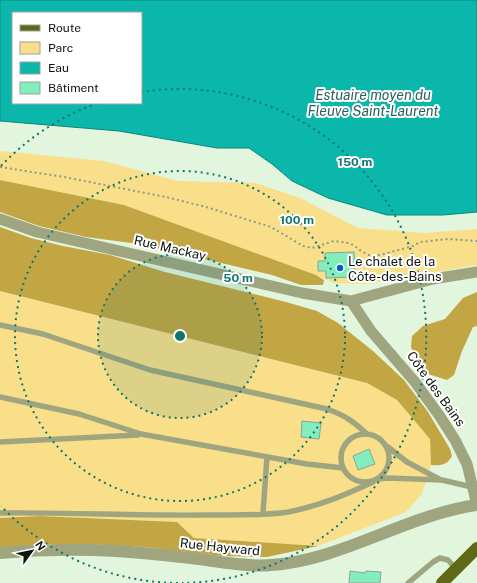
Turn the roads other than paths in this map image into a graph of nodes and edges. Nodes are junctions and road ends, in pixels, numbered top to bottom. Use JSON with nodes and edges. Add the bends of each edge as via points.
{"nodes":[{"id":1,"x":0,"y":218,"type":"edge"},
{"id":2,"x":477,"y":272,"type":"edge"},
{"id":3,"x":350,"y":301,"type":"junction"},
{"id":4,"x":0,"y":325,"type":"edge"},
{"id":5,"x":0,"y":397,"type":"edge"},
{"id":6,"x":141,"y":434,"type":"junction"},
{"id":7,"x":366,"y":434,"type":"junction"},
{"id":8,"x":0,"y":442,"type":"edge"},
{"id":9,"x":386,"y":446,"type":"junction"},
{"id":10,"x":267,"y":457,"type":"junction"},
{"id":11,"x":343,"y":468,"type":"junction"},
{"id":12,"x":376,"y":480,"type":"junction"},
{"id":13,"x":442,"y":480,"type":"junction"},
{"id":14,"x":473,"y":487,"type":"junction"},
{"id":15,"x":477,"y":506,"type":"edge"},
{"id":16,"x":0,"y":513,"type":"edge"},
{"id":17,"x":263,"y":513,"type":"junction"},
{"id":18,"x":477,"y":548,"type":"edge"},
{"id":19,"x":0,"y":553,"type":"edge"},
{"id":20,"x":456,"y":569,"type":"junction"},
{"id":21,"x":408,"y":583,"type":"edge"},
{"id":22,"x":442,"y":583,"type":"edge"}],
"edges":[{"from":1,"to":3,"type":"street","name":"Rue Mackay","via":[[37,232],[302,293]]},
{"from":2,"to":3,"type":"street","name":"Rue Mackay","via":[[418,283]]},
{"from":3,"to":14,"type":"street","name":"Côte des Bains","via":[[371,331],[402,364],[439,415],[467,464]]},
{"from":4,"to":7,"type":"lane","via":[[43,334],[150,370],[327,409],[344,415]]},
{"from":5,"to":6,"type":"lane","via":[[79,414]]},
{"from":6,"to":8,"type":"lane"},
{"from":6,"to":10,"type":"lane"},
{"from":7,"to":9,"type":"lane","via":[[377,436]]},
{"from":7,"to":11,"type":"lane","via":[[353,437],[346,443],[341,456]]},
{"from":9,"to":12,"type":"lane","via":[[390,463],[386,472]]},
{"from":9,"to":13,"type":"lane","via":[[407,462]]},
{"from":10,"to":11,"type":"lane"},
{"from":10,"to":17,"type":"lane"},
{"from":11,"to":12,"type":"lane","via":[[358,482]]},
{"from":12,"to":13,"type":"lane"},
{"from":12,"to":17,"type":"lane","via":[[331,501],[287,512]]},
{"from":13,"to":14,"type":"lane"},
{"from":14,"to":15,"type":"street","name":"Côte des Bains"},
{"from":15,"to":19,"type":"street","name":"Rue Hayward","via":[[456,508],[306,560],[281,564],[248,565],[92,550]]},
{"from":16,"to":17,"type":"lane","via":[[176,516]]},
{"from":18,"to":20,"type":"main road"},
{"from":20,"to":21,"type":"lane","via":[[448,560],[440,558]]},
{"from":20,"to":22,"type":"main road"}]}
